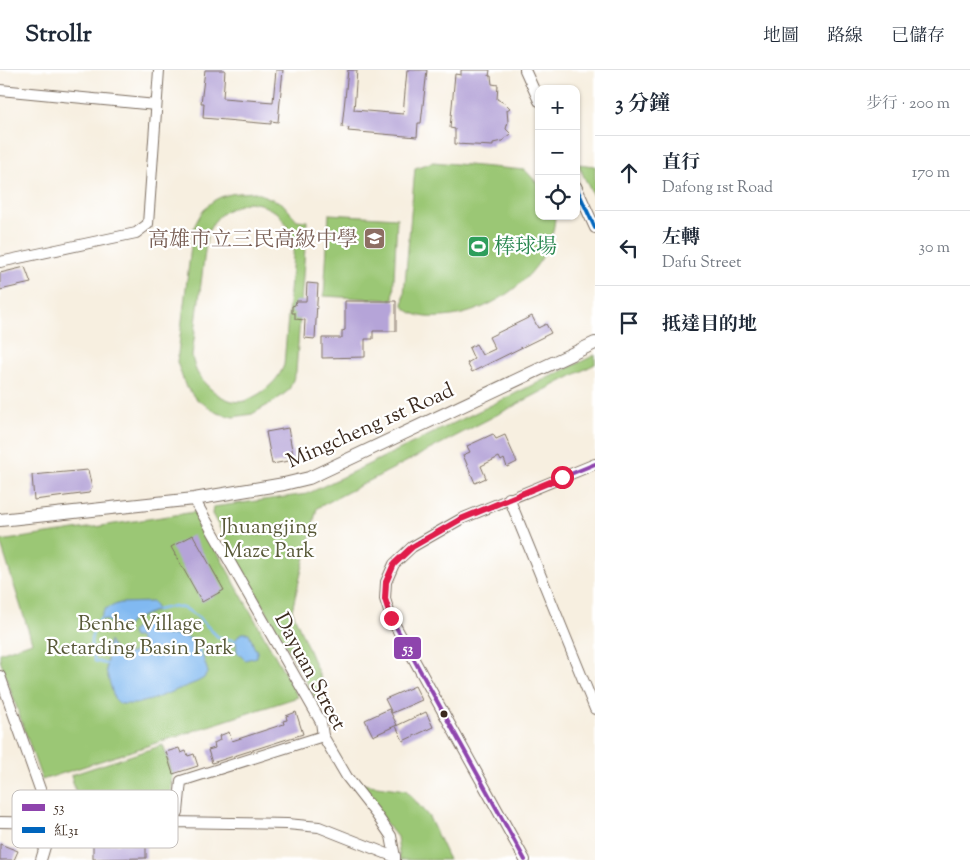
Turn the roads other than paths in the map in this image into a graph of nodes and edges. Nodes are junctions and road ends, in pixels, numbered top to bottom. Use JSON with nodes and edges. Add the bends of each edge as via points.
{"nodes":[{"id":1,"x":159,"y":70,"type":"edge"},
{"id":2,"x":525,"y":70,"type":"edge"},
{"id":3,"x":0,"y":90,"type":"edge"},
{"id":4,"x":535,"y":92,"type":"edge"},
{"id":5,"x":156,"y":105,"type":"junction"},
{"id":6,"x":580,"y":195,"type":"edge"},
{"id":7,"x":595,"y":228,"type":"edge"},
{"id":8,"x":0,"y":262,"type":"edge"},
{"id":9,"x":595,"y":343,"type":"edge"},
{"id":10,"x":595,"y":464,"type":"edge"},
{"id":11,"x":509,"y":498,"type":"junction"},
{"id":12,"x":194,"y":499,"type":"junction"},
{"id":13,"x":0,"y":520,"type":"edge"},
{"id":14,"x":0,"y":676,"type":"edge"},
{"id":15,"x":595,"y":709,"type":"edge"},
{"id":16,"x":323,"y":736,"type":"junction"},
{"id":17,"x":40,"y":790,"type":"edge"},
{"id":18,"x":178,"y":812,"type":"edge"},
{"id":19,"x":178,"y":822,"type":"edge"},
{"id":20,"x":45,"y":848,"type":"edge"},
{"id":21,"x":395,"y":859,"type":"edge"},
{"id":22,"x":41,"y":860,"type":"edge"},
{"id":23,"x":525,"y":860,"type":"edge"}],
"edges":[{"from":1,"to":5,"type":"street"},
{"from":2,"to":4,"type":"street"},
{"from":3,"to":5,"type":"street"},
{"from":5,"to":8,"type":"street","via":[[148,224],[136,233]]},
{"from":6,"to":7,"type":"street"},
{"from":9,"to":12,"type":"street","name":"Mingcheng 1st Road","via":[[310,478]]},
{"from":10,"to":11,"type":"street"},
{"from":11,"to":15,"type":"street"},
{"from":11,"to":23,"type":"street","via":[[461,519],[412,547],[394,564],[386,582],[385,599],[391,618]]},
{"from":12,"to":13,"type":"street","name":"Mingcheng 1st Road"},
{"from":12,"to":16,"type":"street","name":"Dayuan Street","via":[[320,722]]},
{"from":14,"to":17,"type":"street"},
{"from":16,"to":18,"type":"street","via":[[182,782]]},
{"from":16,"to":21,"type":"street","name":"Dayuan Street","via":[[347,777],[391,836]]},
{"from":19,"to":21,"type":"street","via":[[319,827]]},
{"from":20,"to":22,"type":"street"}]}
